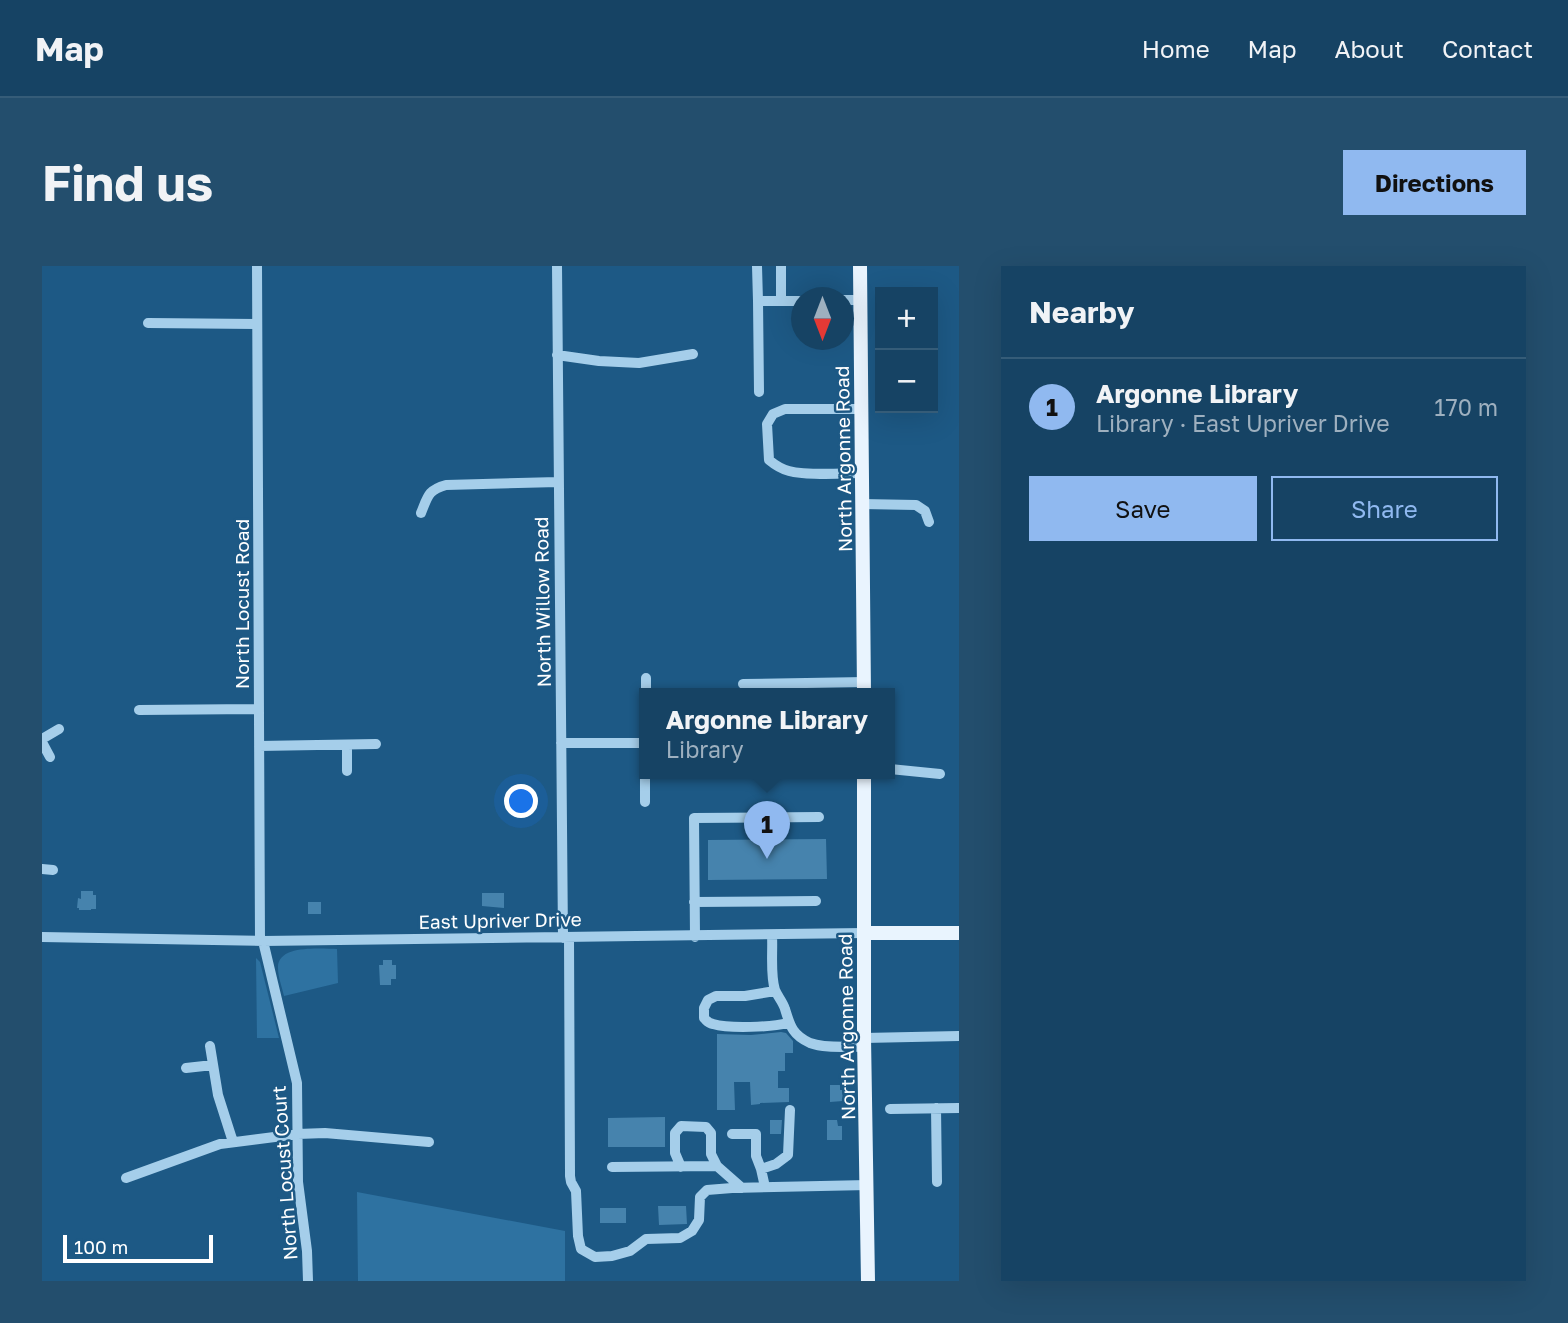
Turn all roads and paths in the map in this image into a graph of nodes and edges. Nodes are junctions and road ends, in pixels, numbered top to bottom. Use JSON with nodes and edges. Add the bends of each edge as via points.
{"nodes":[{"id":1,"x":257,"y":266,"type":"edge"},
{"id":2,"x":556,"y":266,"type":"edge"},
{"id":3,"x":757,"y":266,"type":"edge"},
{"id":4,"x":781,"y":266,"type":"edge"},
{"id":5,"x":860,"y":266,"type":"edge"},
{"id":6,"x":854,"y":300,"type":"edge"},
{"id":7,"x":860,"y":300,"type":"junction"},
{"id":8,"x":758,"y":301,"type":"junction"},
{"id":9,"x":782,"y":301,"type":"junction"},
{"id":10,"x":791,"y":301,"type":"edge"},
{"id":11,"x":148,"y":323,"type":"dead end"},
{"id":12,"x":257,"y":324,"type":"junction"},
{"id":13,"x":693,"y":354,"type":"dead end"},
{"id":14,"x":557,"y":355,"type":"junction"},
{"id":15,"x":759,"y":392,"type":"dead end"},
{"id":16,"x":862,"y":409,"type":"junction"},
{"id":17,"x":862,"y":474,"type":"junction"},
{"id":18,"x":558,"y":482,"type":"junction"},
{"id":19,"x":862,"y":504,"type":"junction"},
{"id":20,"x":421,"y":513,"type":"dead end"},
{"id":21,"x":929,"y":522,"type":"dead end"},
{"id":22,"x":646,"y":678,"type":"dead end"},
{"id":23,"x":743,"y":684,"type":"dead end"},
{"id":24,"x":864,"y":687,"type":"edge"},
{"id":25,"x":646,"y":688,"type":"edge"},
{"id":26,"x":259,"y":709,"type":"junction"},
{"id":27,"x":139,"y":710,"type":"dead end"},
{"id":28,"x":59,"y":729,"type":"dead end"},
{"id":29,"x":42,"y":741,"type":"edge"},
{"id":30,"x":561,"y":743,"type":"junction"},
{"id":31,"x":639,"y":743,"type":"edge"},
{"id":32,"x":347,"y":744,"type":"junction"},
{"id":33,"x":376,"y":744,"type":"dead end"},
{"id":34,"x":259,"y":746,"type":"junction"},
{"id":35,"x":50,"y":757,"type":"dead end"},
{"id":36,"x":895,"y":770,"type":"edge"},
{"id":37,"x":347,"y":771,"type":"dead end"},
{"id":38,"x":940,"y":774,"type":"dead end"},
{"id":39,"x":645,"y":779,"type":"edge"},
{"id":40,"x":864,"y":779,"type":"edge"},
{"id":41,"x":645,"y":802,"type":"dead end"},
{"id":42,"x":820,"y":817,"type":"dead end"},
{"id":43,"x":816,"y":901,"type":"dead end"},
{"id":44,"x":694,"y":902,"type":"junction"},
{"id":45,"x":864,"y":933,"type":"junction"},
{"id":46,"x":959,"y":933,"type":"edge"},
{"id":47,"x":772,"y":935,"type":"junction"},
{"id":48,"x":42,"y":937,"type":"edge"},
{"id":49,"x":695,"y":937,"type":"junction"},
{"id":50,"x":566,"y":938,"type":"junction"},
{"id":51,"x":261,"y":942,"type":"junction"},
{"id":52,"x":775,"y":991,"type":"junction"},
{"id":53,"x":788,"y":1023,"type":"junction"},
{"id":54,"x":959,"y":1036,"type":"edge"},
{"id":55,"x":864,"y":1042,"type":"junction"},
{"id":56,"x":210,"y":1046,"type":"dead end"},
{"id":57,"x":213,"y":1065,"type":"junction"},
{"id":58,"x":186,"y":1068,"type":"dead end"},
{"id":59,"x":936,"y":1108,"type":"junction"},
{"id":60,"x":959,"y":1108,"type":"edge"},
{"id":61,"x":890,"y":1109,"type":"dead end"},
{"id":62,"x":790,"y":1110,"type":"dead end"},
{"id":63,"x":298,"y":1134,"type":"junction"},
{"id":64,"x":732,"y":1134,"type":"dead end"},
{"id":65,"x":233,"y":1142,"type":"junction"},
{"id":66,"x":429,"y":1142,"type":"dead end"},
{"id":67,"x":717,"y":1166,"type":"junction"},
{"id":68,"x":611,"y":1167,"type":"dead end"},
{"id":69,"x":681,"y":1167,"type":"junction"},
{"id":70,"x":761,"y":1169,"type":"junction"},
{"id":71,"x":126,"y":1178,"type":"dead end"},
{"id":72,"x":937,"y":1182,"type":"dead end"},
{"id":73,"x":868,"y":1185,"type":"junction"},
{"id":74,"x":765,"y":1187,"type":"junction"},
{"id":75,"x":737,"y":1188,"type":"junction"},
{"id":76,"x":307,"y":1281,"type":"edge"},
{"id":77,"x":868,"y":1281,"type":"edge"}],
"edges":[{"from":1,"to":12,"type":"street","name":"North Locust Road"},
{"from":2,"to":14,"type":"street","name":"North Willow Road"},
{"from":3,"to":8,"type":"street"},
{"from":4,"to":9,"type":"street"},
{"from":5,"to":7,"type":"main road","name":"North Argonne Road"},
{"from":6,"to":7,"type":"street"},
{"from":7,"to":16,"type":"main road","name":"North Argonne Road"},
{"from":8,"to":9,"type":"street"},
{"from":8,"to":15,"type":"street"},
{"from":9,"to":10,"type":"street"},
{"from":11,"to":12,"type":"street"},
{"from":12,"to":26,"type":"street","name":"North Locust Road"},
{"from":13,"to":14,"type":"street","via":[[639,363]]},
{"from":14,"to":18,"type":"street","name":"North Willow Road"},
{"from":16,"to":17,"type":"main road","name":"North Argonne Road"},
{"from":16,"to":17,"type":"street","via":[[785,409],[767,424],[769,460],[778,467],[802,473]]},
{"from":17,"to":19,"type":"main road","name":"North Argonne Road"},
{"from":18,"to":20,"type":"street","via":[[446,485],[429,494]]},
{"from":18,"to":30,"type":"street","name":"North Willow Road"},
{"from":19,"to":21,"type":"street","via":[[916,505],[925,511]]},
{"from":19,"to":24,"type":"main road","name":"North Argonne Road"},
{"from":22,"to":25,"type":"street"},
{"from":23,"to":24,"type":"street"},
{"from":26,"to":27,"type":"street"},
{"from":26,"to":34,"type":"street","name":"North Locust Road"},
{"from":28,"to":29,"type":"street"},
{"from":29,"to":35,"type":"street"},
{"from":30,"to":31,"type":"street"},
{"from":30,"to":50,"type":"street","name":"North Willow Road"},
{"from":32,"to":33,"type":"street"},
{"from":32,"to":34,"type":"street"},
{"from":32,"to":37,"type":"street"},
{"from":34,"to":51,"type":"street","name":"North Locust Road"},
{"from":36,"to":38,"type":"street"},
{"from":39,"to":41,"type":"street"},
{"from":40,"to":45,"type":"main road","name":"North Argonne Road"},
{"from":42,"to":44,"type":"street","via":[[694,818]]},
{"from":43,"to":44,"type":"street"},
{"from":44,"to":49,"type":"street"},
{"from":45,"to":46,"type":"main road","name":"East Upriver Drive"},
{"from":45,"to":47,"type":"street","name":"East Upriver Drive"},
{"from":45,"to":55,"type":"main road","name":"North Argonne Road"},
{"from":47,"to":49,"type":"street","name":"East Upriver Drive"},
{"from":47,"to":52,"type":"street"},
{"from":48,"to":51,"type":"street","name":"East Upriver Drive"},
{"from":49,"to":50,"type":"street","name":"East Upriver Drive"},
{"from":50,"to":51,"type":"street","name":"East Upriver Drive"},
{"from":50,"to":75,"type":"street","name":"North Willow Road","via":[[570,1176],[576,1191],[581,1249],[595,1257],[630,1251],[646,1239],[680,1238],[699,1220],[700,1197],[707,1190]]},
{"from":51,"to":63,"type":"street","name":"North Locust Court","via":[[297,1083]]},
{"from":52,"to":53,"type":"street"},
{"from":52,"to":53,"type":"street","via":[[716,996],[708,1000],[704,1018],[709,1024],[747,1027]]},
{"from":53,"to":55,"type":"street","via":[[808,1042]]},
{"from":54,"to":55,"type":"street"},
{"from":55,"to":73,"type":"main road","name":"North Argonne Road"},
{"from":56,"to":57,"type":"street"},
{"from":57,"to":58,"type":"street"},
{"from":57,"to":65,"type":"street"},
{"from":59,"to":60,"type":"street"},
{"from":59,"to":61,"type":"street"},
{"from":59,"to":72,"type":"street"},
{"from":62,"to":70,"type":"street","via":[[788,1155]]},
{"from":63,"to":65,"type":"street"},
{"from":63,"to":66,"type":"street"},
{"from":63,"to":76,"type":"street","name":"North Locust Court"},
{"from":64,"to":70,"type":"street","via":[[756,1134]]},
{"from":65,"to":71,"type":"street"},
{"from":67,"to":69,"type":"street"},
{"from":67,"to":69,"type":"street","via":[[711,1154],[712,1133],[706,1127],[681,1126],[675,1133]]},
{"from":67,"to":75,"type":"street"},
{"from":68,"to":69,"type":"street"},
{"from":70,"to":74,"type":"street"},
{"from":73,"to":74,"type":"street"},
{"from":73,"to":77,"type":"main road","name":"North Argonne Road"},
{"from":74,"to":75,"type":"street"}]}
